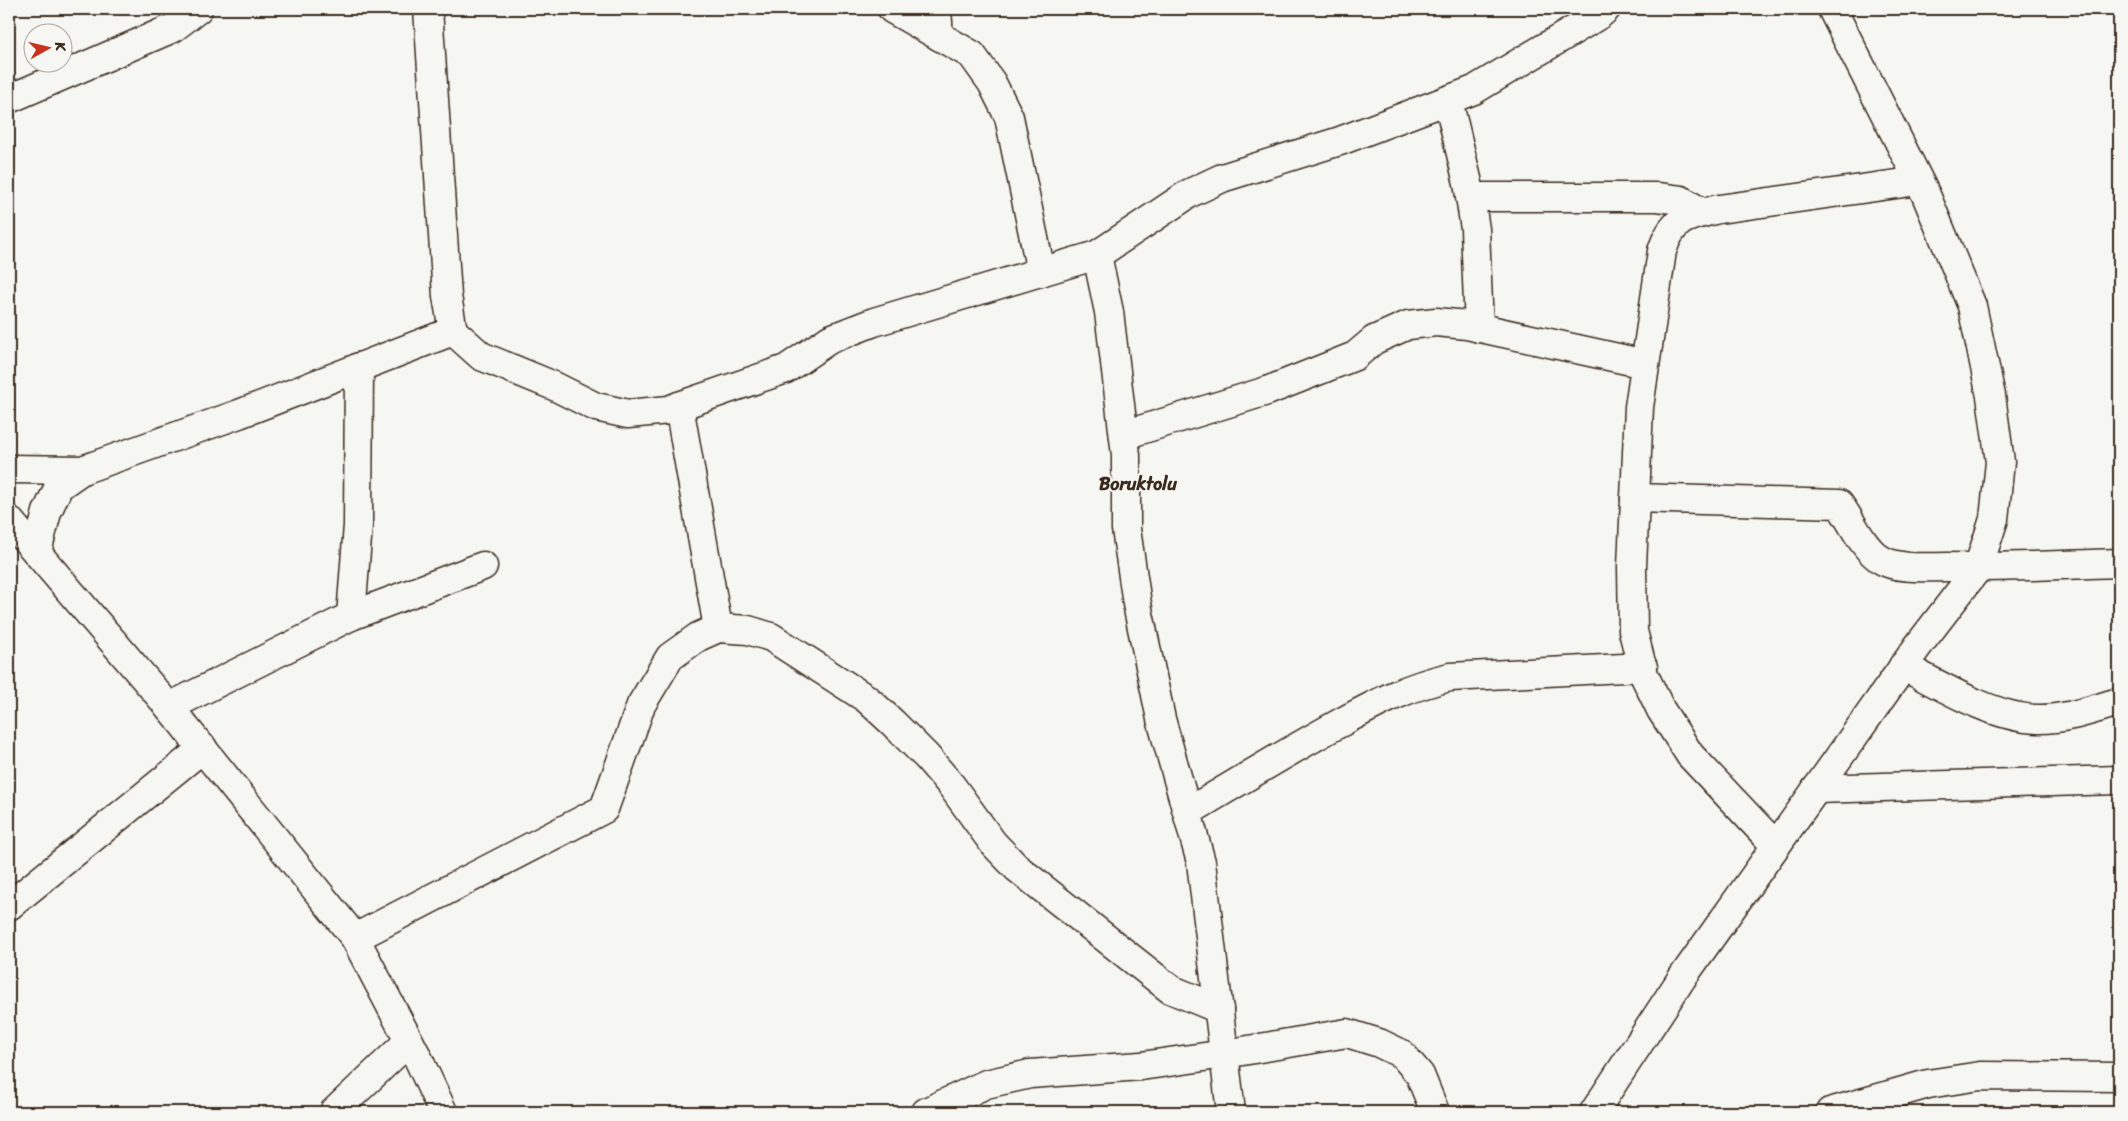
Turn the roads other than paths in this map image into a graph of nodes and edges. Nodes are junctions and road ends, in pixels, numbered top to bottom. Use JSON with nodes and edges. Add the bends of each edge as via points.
{"nodes":[{"id":1,"x":198,"y":9,"type":"edge"},
{"id":2,"x":428,"y":9,"type":"edge"},
{"id":3,"x":892,"y":9,"type":"edge"},
{"id":4,"x":937,"y":9,"type":"edge"},
{"id":5,"x":1606,"y":9,"type":"edge"},
{"id":6,"x":1832,"y":9,"type":"edge"},
{"id":7,"x":939,"y":36,"type":"junction"},
{"id":8,"x":9,"y":100,"type":"edge"},
{"id":9,"x":1448,"y":100,"type":"junction"},
{"id":10,"x":1918,"y":181,"type":"junction"},
{"id":11,"x":1470,"y":197,"type":"junction"},
{"id":12,"x":1703,"y":213,"type":"junction"},
{"id":13,"x":1097,"y":255,"type":"junction"},
{"id":14,"x":1041,"y":272,"type":"junction"},
{"id":15,"x":1480,"y":328,"type":"junction"},
{"id":16,"x":453,"y":331,"type":"junction"},
{"id":17,"x":1645,"y":364,"type":"junction"},
{"id":18,"x":359,"y":367,"type":"junction"},
{"id":19,"x":679,"y":406,"type":"junction"},
{"id":20,"x":1124,"y":435,"type":"junction"},
{"id":21,"x":9,"y":469,"type":"edge"},
{"id":22,"x":82,"y":470,"type":"junction"},
{"id":23,"x":1635,"y":498,"type":"junction"},
{"id":24,"x":9,"y":520,"type":"edge"},
{"id":25,"x":37,"y":552,"type":"junction"},
{"id":26,"x":2119,"y":563,"type":"edge"},
{"id":27,"x":482,"y":566,"type":"dead end"},
{"id":28,"x":1978,"y":568,"type":"junction"},
{"id":29,"x":351,"y":616,"type":"junction"},
{"id":30,"x":718,"y":628,"type":"junction"},
{"id":31,"x":1903,"y":666,"type":"junction"},
{"id":32,"x":1643,"y":667,"type":"junction"},
{"id":33,"x":2119,"y":702,"type":"edge"},
{"id":34,"x":169,"y":707,"type":"junction"},
{"id":35,"x":203,"y":748,"type":"junction"},
{"id":36,"x":2119,"y":780,"type":"edge"},
{"id":37,"x":1816,"y":789,"type":"junction"},
{"id":38,"x":1188,"y":812,"type":"junction"},
{"id":39,"x":1776,"y":846,"type":"junction"},
{"id":40,"x":9,"y":906,"type":"edge"},
{"id":41,"x":355,"y":938,"type":"junction"},
{"id":42,"x":1219,"y":1009,"type":"junction"},
{"id":43,"x":409,"y":1041,"type":"junction"},
{"id":44,"x":1225,"y":1054,"type":"junction"},
{"id":45,"x":2119,"y":1077,"type":"edge"},
{"id":46,"x":334,"y":1112,"type":"edge"},
{"id":47,"x":443,"y":1112,"type":"edge"},
{"id":48,"x":926,"y":1112,"type":"edge"},
{"id":49,"x":1231,"y":1112,"type":"edge"},
{"id":50,"x":1435,"y":1112,"type":"edge"},
{"id":51,"x":1594,"y":1112,"type":"edge"},
{"id":52,"x":1830,"y":1112,"type":"edge"}],
"edges":[{"from":1,"to":8,"type":"street","via":[[173,28]]},
{"from":2,"to":16,"type":"street","via":[[447,296]]},
{"from":3,"to":7,"type":"street"},
{"from":4,"to":7,"type":"street"},
{"from":5,"to":9,"type":"street","via":[[1474,90]]},
{"from":6,"to":10,"type":"street"},
{"from":7,"to":14,"type":"street","via":[[972,55],[992,83],[1009,117]]},
{"from":9,"to":11,"type":"street"},
{"from":9,"to":13,"type":"street","via":[[1340,141],[1222,178],[1190,193]]},
{"from":10,"to":12,"type":"street"},
{"from":10,"to":28,"type":"street","via":[[1972,306],[1991,396],[2000,462],[1994,519]]},
{"from":11,"to":12,"type":"street","via":[[1657,197],[1681,200]]},
{"from":11,"to":15,"type":"street","via":[[1475,229]]},
{"from":12,"to":17,"type":"street","via":[[1684,218],[1667,236]]},
{"from":13,"to":14,"type":"street"},
{"from":13,"to":20,"type":"street","via":[[1109,312]]},
{"from":14,"to":19,"type":"street","via":[[874,322],[830,339],[786,369]]},
{"from":15,"to":17,"type":"street"},
{"from":15,"to":20,"type":"street","via":[[1436,322],[1408,325],[1374,340],[1355,356],[1276,387]]},
{"from":16,"to":18,"type":"street"},
{"from":16,"to":19,"type":"street","via":[[481,356],[596,407],[628,414]]},
{"from":17,"to":23,"type":"street","via":[[1639,406]]},
{"from":18,"to":22,"type":"street"},
{"from":18,"to":29,"type":"street","via":[[358,525]]},
{"from":19,"to":30,"type":"street"},
{"from":20,"to":38,"type":"street","via":[[1126,529],[1136,604],[1161,719]]},
{"from":21,"to":22,"type":"street"},
{"from":22,"to":25,"type":"street","via":[[59,486]]},
{"from":23,"to":28,"type":"street","via":[[1839,504],[1851,518],[1861,540],[1880,559],[1907,567]]},
{"from":23,"to":32,"type":"street","via":[[1633,631]]},
{"from":24,"to":25,"type":"street"},
{"from":25,"to":34,"type":"street"},
{"from":26,"to":28,"type":"street"},
{"from":27,"to":29,"type":"street"},
{"from":28,"to":31,"type":"street"},
{"from":29,"to":34,"type":"street"},
{"from":30,"to":41,"type":"street","via":[[698,637],[670,657],[641,705],[604,809]]},
{"from":30,"to":42,"type":"street","via":[[748,630],[772,637],[867,699],[927,757],[993,843],[1017,868],[1170,989]]},
{"from":31,"to":33,"type":"street","via":[[2000,712],[2037,719],[2064,717]]},
{"from":31,"to":37,"type":"street"},
{"from":32,"to":38,"type":"street","via":[[1450,677],[1426,683],[1399,692],[1310,740]]},
{"from":32,"to":39,"type":"street","via":[[1661,710],[1690,755]]},
{"from":34,"to":35,"type":"street"},
{"from":35,"to":40,"type":"street"},
{"from":35,"to":41,"type":"street"},
{"from":36,"to":37,"type":"street"},
{"from":37,"to":39,"type":"street"},
{"from":38,"to":42,"type":"street","via":[[1201,862]]},
{"from":39,"to":51,"type":"street","via":[[1682,978]]},
{"from":41,"to":43,"type":"street"},
{"from":42,"to":44,"type":"street"},
{"from":43,"to":46,"type":"street"},
{"from":43,"to":47,"type":"street"},
{"from":44,"to":48,"type":"street","via":[[1141,1066],[1030,1074],[986,1084]]},
{"from":44,"to":49,"type":"street"},
{"from":44,"to":50,"type":"street","via":[[1348,1033],[1402,1054],[1420,1076]]},
{"from":45,"to":52,"type":"street","via":[[1980,1076],[1928,1084]]}]}
